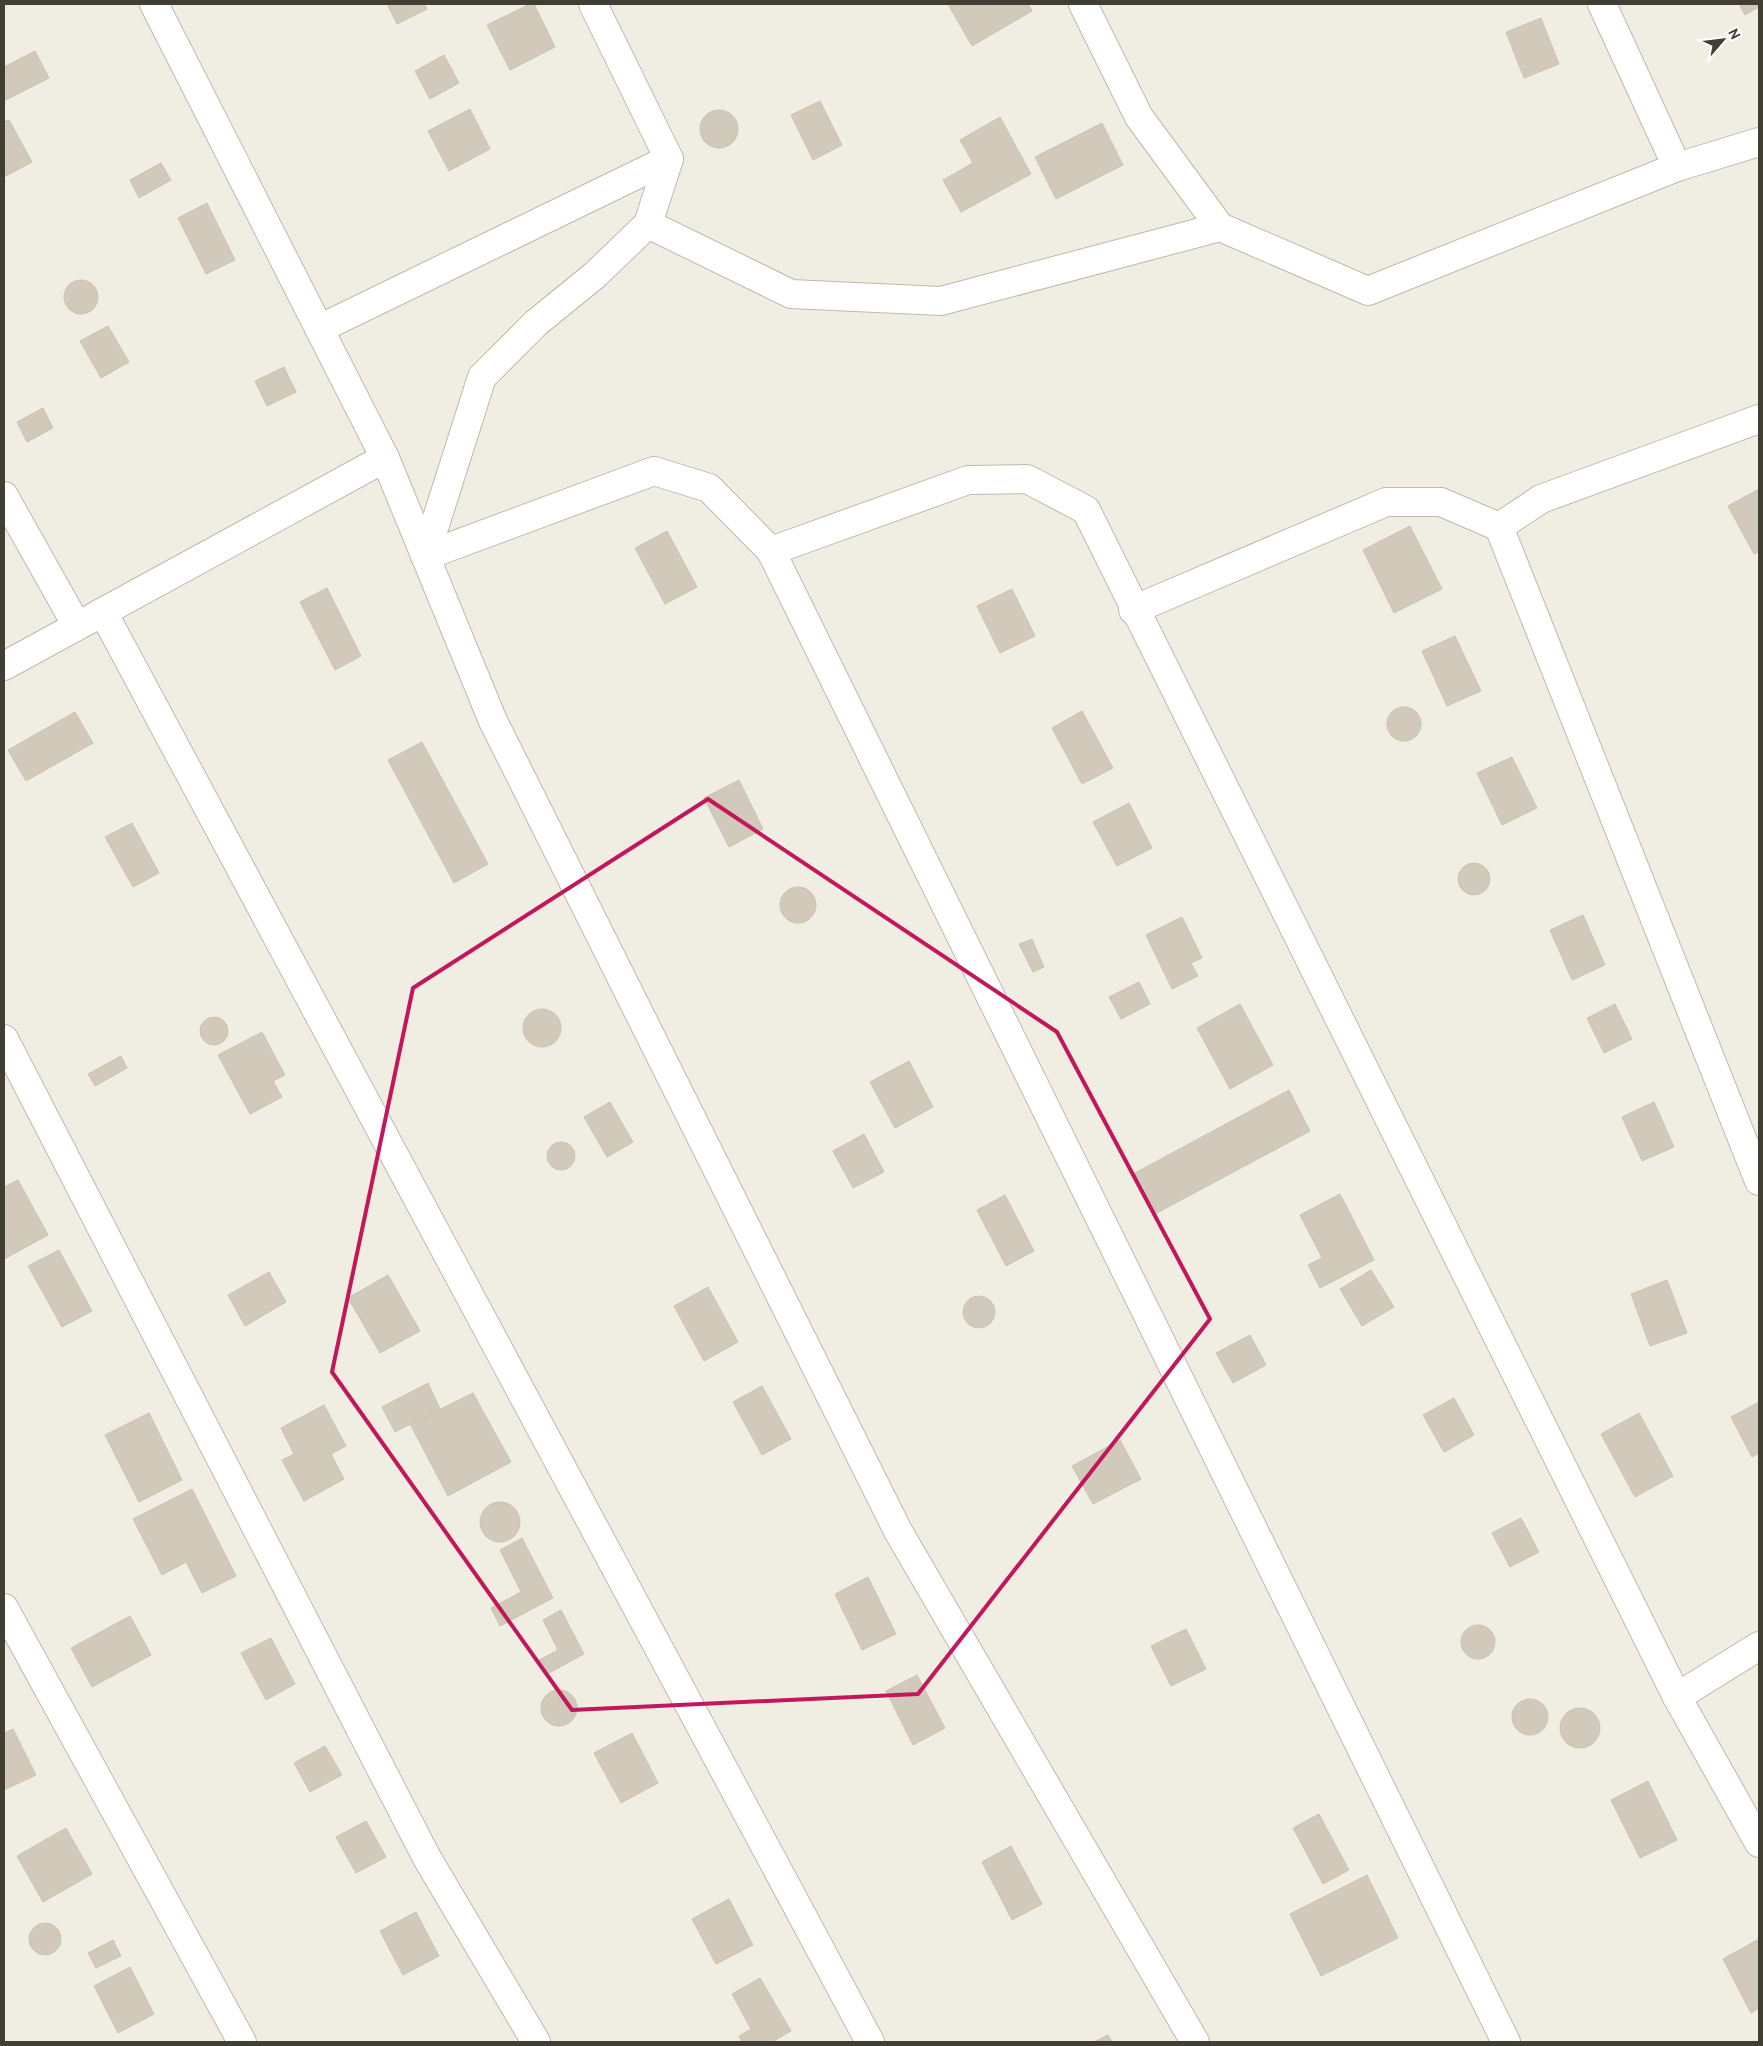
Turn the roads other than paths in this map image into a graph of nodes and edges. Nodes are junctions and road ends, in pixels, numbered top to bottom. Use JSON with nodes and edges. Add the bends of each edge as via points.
{"nodes":[{"id":1,"x":154,"y":4,"type":"edge"},
{"id":2,"x":593,"y":4,"type":"edge"},
{"id":3,"x":1083,"y":4,"type":"edge"},
{"id":4,"x":1602,"y":4,"type":"edge"},
{"id":5,"x":1759,"y":142,"type":"edge"},
{"id":6,"x":669,"y":160,"type":"junction"},
{"id":7,"x":1677,"y":167,"type":"junction"},
{"id":8,"x":648,"y":224,"type":"junction"},
{"id":9,"x":1220,"y":227,"type":"junction"},
{"id":10,"x":319,"y":329,"type":"junction"},
{"id":11,"x":1759,"y":419,"type":"edge"},
{"id":12,"x":385,"y":458,"type":"junction"},
{"id":13,"x":4,"y":496,"type":"edge"},
{"id":14,"x":1499,"y":527,"type":"junction"},
{"id":15,"x":771,"y":551,"type":"junction"},
{"id":16,"x":426,"y":556,"type":"junction"},
{"id":17,"x":1134,"y":610,"type":"junction"},
{"id":18,"x":103,"y":612,"type":"junction"},
{"id":19,"x":78,"y":626,"type":"junction"},
{"id":20,"x":4,"y":666,"type":"edge"},
{"id":21,"x":4,"y":1039,"type":"edge"},
{"id":22,"x":1759,"y":1181,"type":"edge"},
{"id":23,"x":4,"y":1608,"type":"edge"},
{"id":24,"x":1759,"y":1646,"type":"edge"},
{"id":25,"x":1677,"y":1697,"type":"junction"},
{"id":26,"x":1759,"y":1843,"type":"edge"},
{"id":27,"x":242,"y":2042,"type":"edge"},
{"id":28,"x":536,"y":2042,"type":"edge"},
{"id":29,"x":870,"y":2042,"type":"edge"},
{"id":30,"x":1195,"y":2042,"type":"edge"},
{"id":31,"x":1506,"y":2042,"type":"edge"}],
"edges":[{"from":1,"to":10,"type":"street"},
{"from":2,"to":6,"type":"street"},
{"from":3,"to":9,"type":"street","via":[[1139,117]]},
{"from":4,"to":7,"type":"street"},
{"from":5,"to":7,"type":"street"},
{"from":6,"to":8,"type":"street"},
{"from":6,"to":10,"type":"street"},
{"from":7,"to":9,"type":"street","via":[[1368,291]]},
{"from":8,"to":9,"type":"street","via":[[791,294],[940,301]]},
{"from":8,"to":16,"type":"street","via":[[595,275],[536,323],[482,378]]},
{"from":10,"to":12,"type":"street"},
{"from":11,"to":14,"type":"street","via":[[1541,499]]},
{"from":12,"to":16,"type":"street"},
{"from":12,"to":18,"type":"street"},
{"from":13,"to":19,"type":"street"},
{"from":14,"to":17,"type":"street","via":[[1441,502],[1386,502]]},
{"from":14,"to":22,"type":"street"},
{"from":15,"to":16,"type":"street","via":[[709,488],[654,471]]},
{"from":15,"to":17,"type":"street","via":[[968,480],[1027,479],[1086,510]]},
{"from":15,"to":31,"type":"street"},
{"from":16,"to":30,"type":"street","via":[[493,722],[898,1530]]},
{"from":17,"to":25,"type":"street"},
{"from":18,"to":19,"type":"street"},
{"from":18,"to":29,"type":"street"},
{"from":19,"to":20,"type":"street"},
{"from":21,"to":28,"type":"street","via":[[427,1858]]},
{"from":23,"to":27,"type":"street"},
{"from":24,"to":25,"type":"street"},
{"from":25,"to":26,"type":"street"}]}
